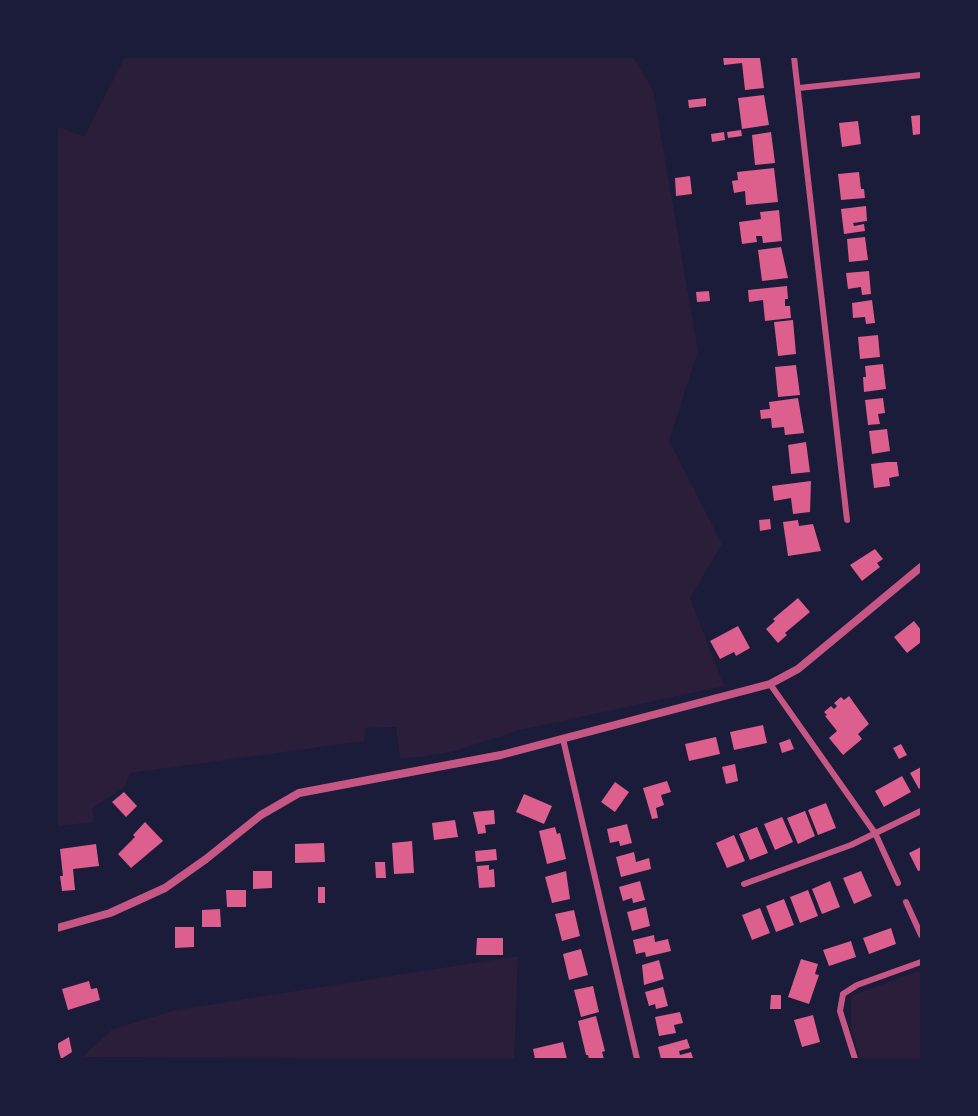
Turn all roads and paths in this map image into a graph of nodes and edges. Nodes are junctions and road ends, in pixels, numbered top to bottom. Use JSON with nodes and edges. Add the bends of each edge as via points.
{"nodes":[{"id":1,"x":794,"y":57,"type":"edge"},
{"id":2,"x":921,"y":75,"type":"edge"},
{"id":3,"x":799,"y":88,"type":"junction"},
{"id":4,"x":847,"y":520,"type":"dead end"},
{"id":5,"x":921,"y":567,"type":"edge"},
{"id":6,"x":770,"y":684,"type":"junction"},
{"id":7,"x":562,"y":739,"type":"junction"},
{"id":8,"x":921,"y":811,"type":"edge"},
{"id":9,"x":875,"y":832,"type":"junction"},
{"id":10,"x":898,"y":883,"type":"dead end"},
{"id":11,"x":744,"y":884,"type":"dead end"},
{"id":12,"x":906,"y":902,"type":"dead end"},
{"id":13,"x":57,"y":928,"type":"edge"},
{"id":14,"x":921,"y":935,"type":"edge"},
{"id":15,"x":921,"y":962,"type":"edge"},
{"id":16,"x":637,"y":1059,"type":"edge"},
{"id":17,"x":855,"y":1059,"type":"edge"}],
"edges":[{"from":1,"to":3,"type":"street"},
{"from":2,"to":3,"type":"street"},
{"from":3,"to":4,"type":"street"},
{"from":5,"to":6,"type":"street","via":[[798,669]]},
{"from":6,"to":7,"type":"street"},
{"from":6,"to":9,"type":"street"},
{"from":7,"to":13,"type":"street","via":[[448,767],[299,793],[269,809],[157,892],[110,913]]},
{"from":7,"to":16,"type":"street"},
{"from":8,"to":9,"type":"street"},
{"from":9,"to":10,"type":"street"},
{"from":9,"to":11,"type":"street","via":[[851,845]]},
{"from":12,"to":14,"type":"street"},
{"from":15,"to":17,"type":"street","via":[[857,985],[843,994],[840,1011]]}]}
